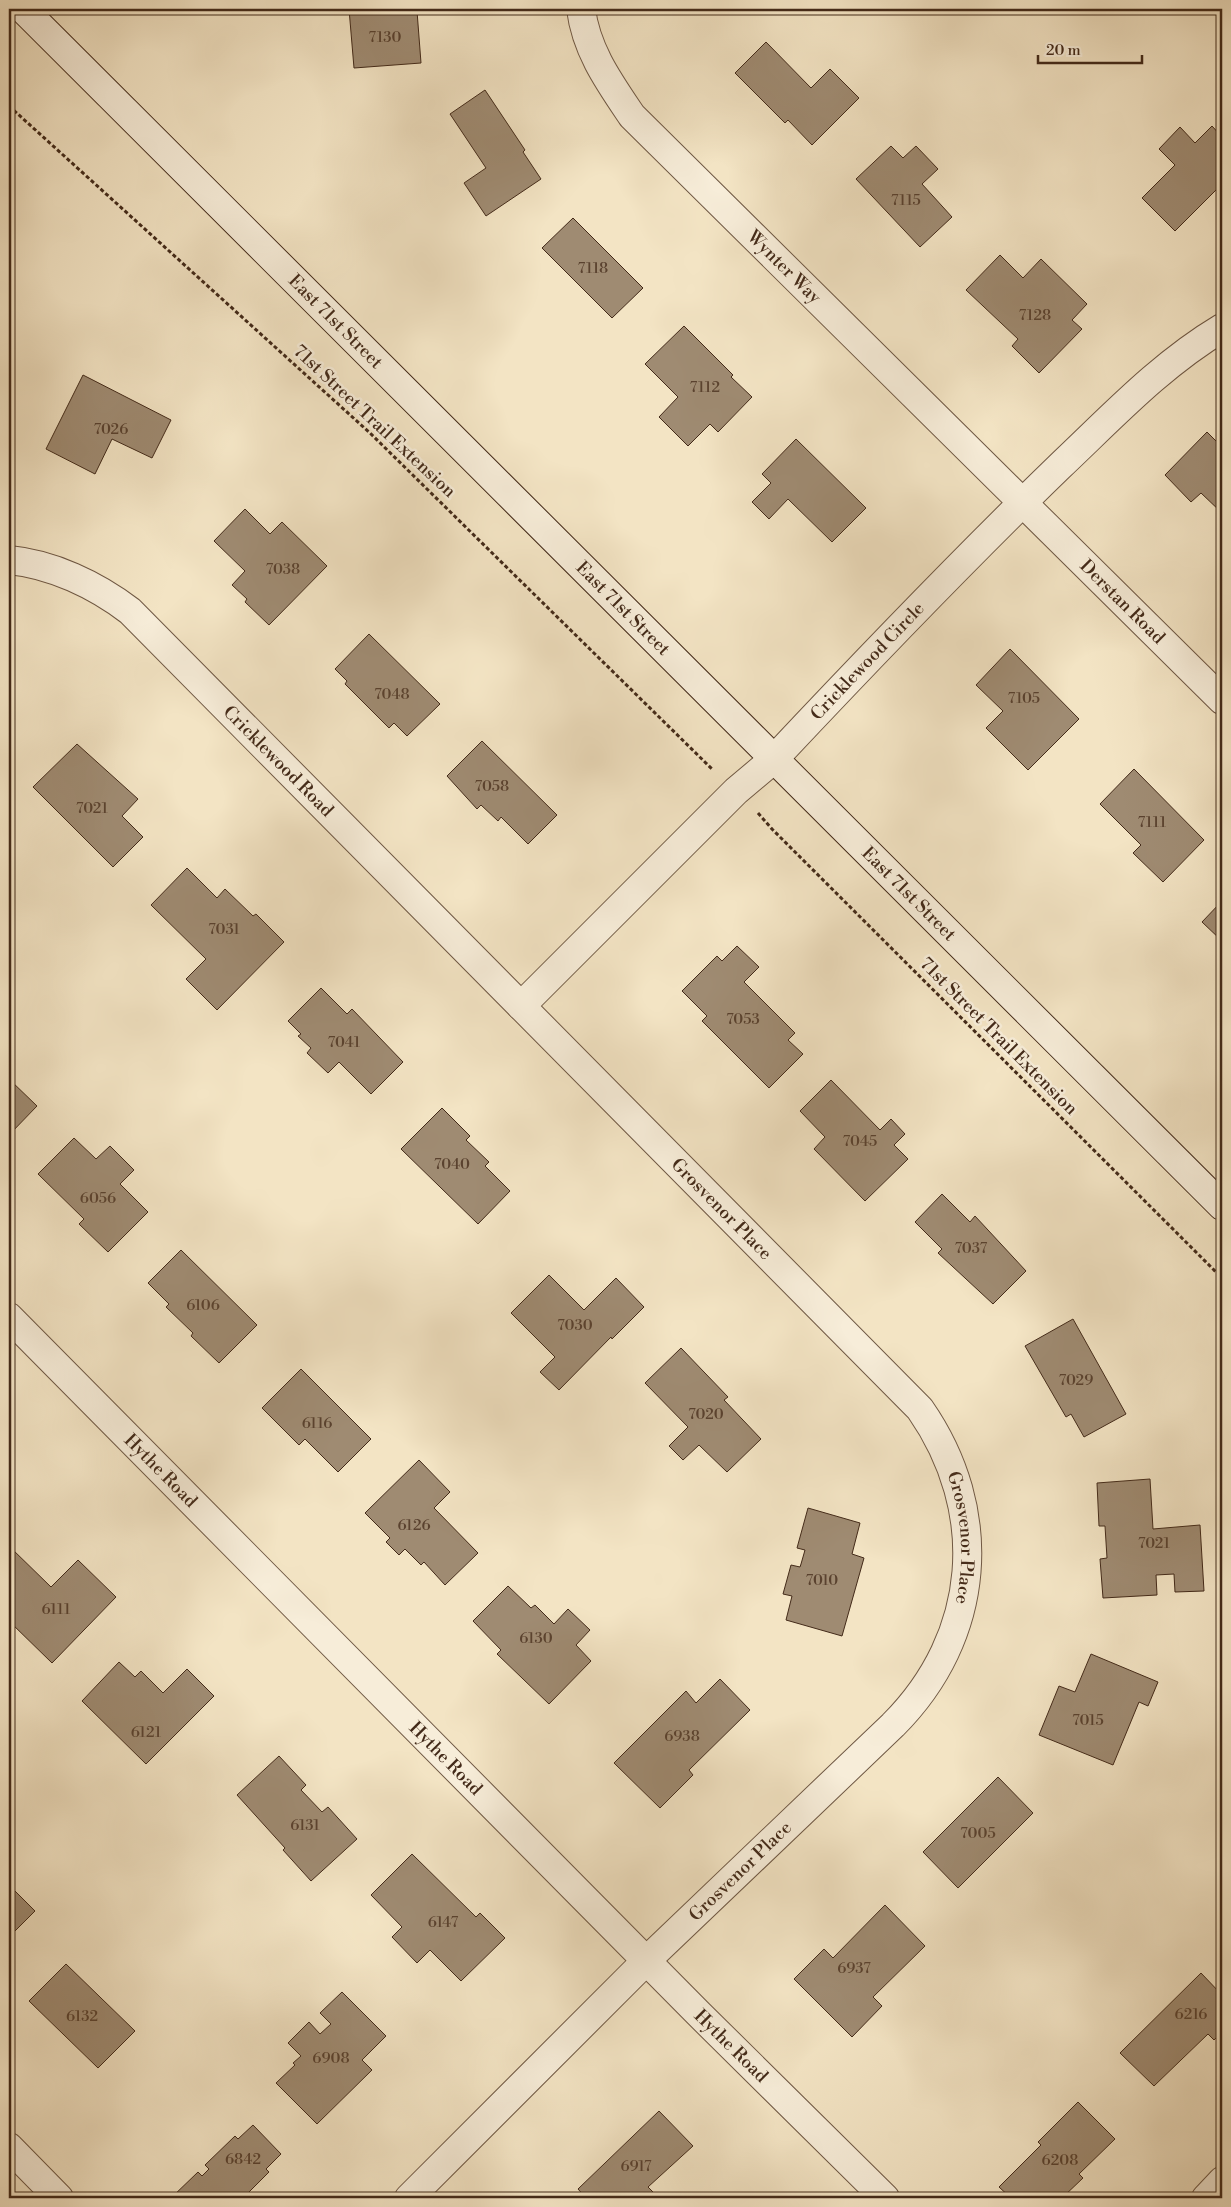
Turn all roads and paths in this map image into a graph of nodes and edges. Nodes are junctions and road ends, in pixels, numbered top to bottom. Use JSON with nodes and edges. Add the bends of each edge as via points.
{"nodes":[{"id":1,"x":23,"y":9,"type":"edge"},
{"id":2,"x":581,"y":9,"type":"edge"},
{"id":3,"x":9,"y":106,"type":"edge"},
{"id":4,"x":1222,"y":328,"type":"edge"},
{"id":5,"x":1022,"y":503,"type":"junction"},
{"id":6,"x":9,"y":560,"type":"edge"},
{"id":7,"x":1222,"y":700,"type":"edge"},
{"id":8,"x":774,"y":759,"type":"junction"},
{"id":9,"x":712,"y":768,"type":"dead end"},
{"id":10,"x":757,"y":812,"type":"dead end"},
{"id":11,"x":521,"y":1006,"type":"junction"},
{"id":12,"x":1222,"y":1206,"type":"edge"},
{"id":13,"x":1222,"y":1278,"type":"edge"},
{"id":14,"x":9,"y":1317,"type":"edge"},
{"id":15,"x":647,"y":1960,"type":"junction"},
{"id":16,"x":9,"y":2147,"type":"edge"},
{"id":17,"x":1222,"y":2181,"type":"edge"},
{"id":18,"x":59,"y":2198,"type":"edge"},
{"id":19,"x":409,"y":2198,"type":"edge"},
{"id":20,"x":885,"y":2198,"type":"edge"},
{"id":21,"x":1206,"y":2198,"type":"edge"}],
"edges":[{"from":1,"to":8,"type":"street","name":"East 71st Street"},
{"from":2,"to":5,"type":"street","name":"Wynter Way","via":[[590,48],[604,76],[632,116]]},
{"from":3,"to":9,"type":"path","name":"71st Street Trail Extension","via":[[377,439]]},
{"from":4,"to":5,"type":"street","name":"Cricklewood Circle","via":[[1177,359],[1139,391]]},
{"from":5,"to":7,"type":"street","name":"Derstan Road"},
{"from":5,"to":8,"type":"street","name":"Cricklewood Circle"},
{"from":6,"to":11,"type":"street","name":"Cricklewood Road","via":[[60,572],[130,611]]},
{"from":8,"to":11,"type":"street","name":"Cricklewood Circle","via":[[736,791]]},
{"from":8,"to":12,"type":"street","name":"East 71st Street"},
{"from":10,"to":13,"type":"path","name":"71st Street Trail Extension"},
{"from":11,"to":15,"type":"street","name":"Grosvenor Place","via":[[920,1409],[945,1449],[963,1509],[968,1572],[962,1603],[955,1632],[926,1688],[893,1725]]},
{"from":14,"to":15,"type":"street","name":"Hythe Road"},
{"from":15,"to":19,"type":"street","name":"Grosvenor Place"},
{"from":15,"to":20,"type":"street","name":"Hythe Road"},
{"from":16,"to":18,"type":"street"},
{"from":17,"to":21,"type":"street"}]}
